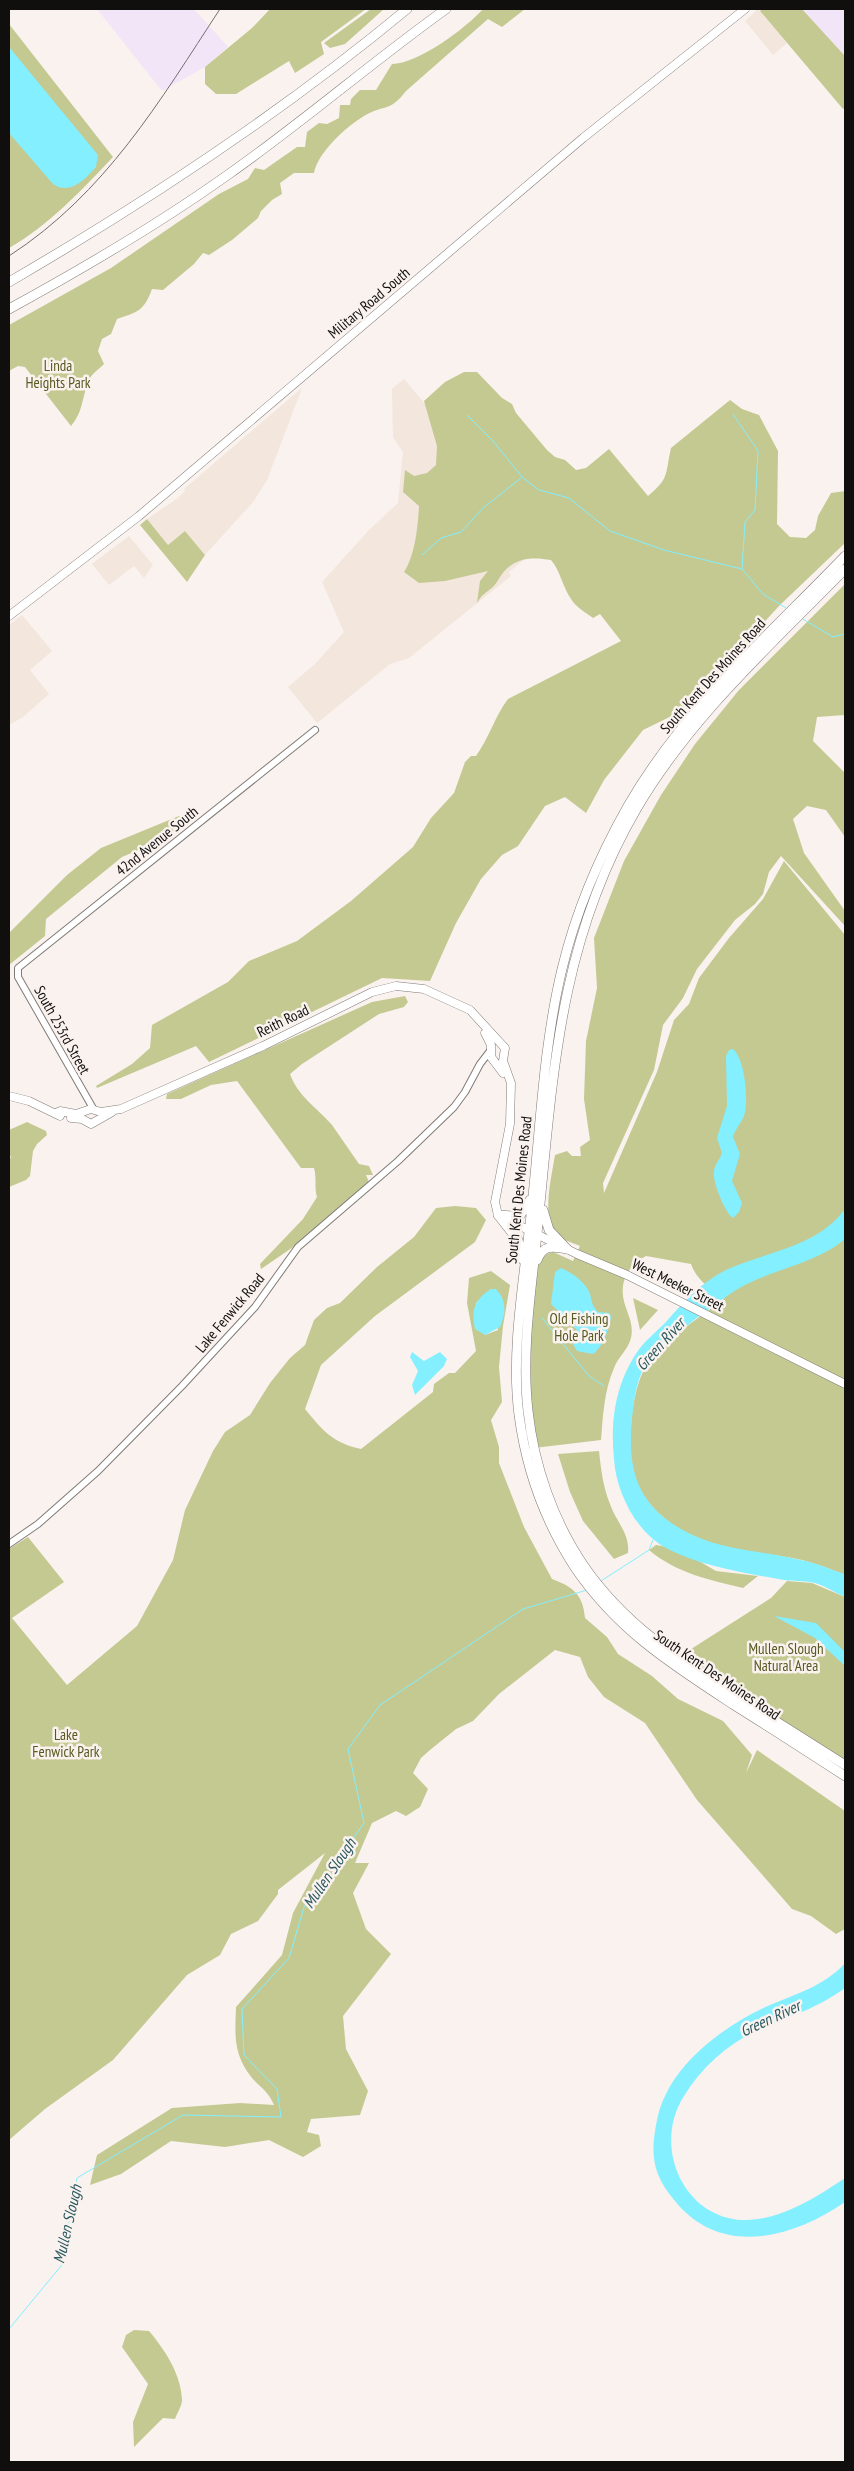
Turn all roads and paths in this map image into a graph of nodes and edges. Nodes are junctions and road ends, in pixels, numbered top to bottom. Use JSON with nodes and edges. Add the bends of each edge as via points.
{"nodes":[{"id":1,"x":406,"y":9,"type":"edge"},
{"id":2,"x":438,"y":9,"type":"edge"},
{"id":3,"x":446,"y":9,"type":"edge"},
{"id":4,"x":745,"y":9,"type":"edge"},
{"id":5,"x":401,"y":41,"type":"junction"},
{"id":6,"x":9,"y":282,"type":"edge"},
{"id":7,"x":9,"y":310,"type":"edge"},
{"id":8,"x":845,"y":556,"type":"edge"},
{"id":9,"x":845,"y":569,"type":"edge"},
{"id":10,"x":9,"y":616,"type":"edge"},
{"id":11,"x":315,"y":730,"type":"dead end"},
{"id":12,"x":17,"y":973,"type":"joint"},
{"id":13,"x":493,"y":1047,"type":"junction"},
{"id":14,"x":498,"y":1060,"type":"junction"},
{"id":15,"x":479,"y":1066,"type":"junction"},
{"id":16,"x":9,"y":1096,"type":"edge"},
{"id":17,"x":86,"y":1098,"type":"junction"},
{"id":18,"x":85,"y":1111,"type":"junction"},
{"id":19,"x":96,"y":1111,"type":"junction"},
{"id":20,"x":112,"y":1112,"type":"junction"},
{"id":21,"x":56,"y":1113,"type":"junction"},
{"id":22,"x":84,"y":1120,"type":"junction"},
{"id":23,"x":96,"y":1121,"type":"junction"},
{"id":24,"x":537,"y":1193,"type":"junction"},
{"id":25,"x":498,"y":1215,"type":"junction"},
{"id":26,"x":533,"y":1233,"type":"junction"},
{"id":27,"x":567,"y":1249,"type":"junction"},
{"id":28,"x":525,"y":1264,"type":"junction"},
{"id":29,"x":534,"y":1267,"type":"junction"},
{"id":30,"x":814,"y":1366,"type":"junction"},
{"id":31,"x":845,"y":1378,"type":"edge"},
{"id":32,"x":845,"y":1384,"type":"edge"},
{"id":33,"x":9,"y":1544,"type":"edge"},
{"id":34,"x":577,"y":1563,"type":"junction"},
{"id":35,"x":614,"y":1609,"type":"junction"},
{"id":36,"x":845,"y":1766,"type":"edge"},
{"id":37,"x":845,"y":1776,"type":"edge"}],
"edges":[{"from":1,"to":6,"type":"highway","via":[[310,86],[228,144],[145,200]]},
{"from":2,"to":5,"type":"highway"},
{"from":3,"to":5,"type":"highway"},
{"from":4,"to":10,"type":"main road","name":"Military Road South","via":[[582,138],[139,516]]},
{"from":5,"to":7,"type":"highway","via":[[229,174],[68,277]]},
{"from":8,"to":24,"type":"highway","name":"South Kent Des Moines Road","via":[[681,728],[645,778],[603,854],[576,921],[558,988],[551,1027]]},
{"from":9,"to":24,"type":"highway","name":"South Kent Des Moines Road","via":[[687,736],[652,783],[615,850],[590,909],[567,985]]},
{"from":11,"to":12,"type":"street","name":"42nd Avenue South","via":[[20,966]]},
{"from":12,"to":17,"type":"street","name":"South 253rd Street"},
{"from":13,"to":14,"type":"main road","name":"Reith Road"},
{"from":13,"to":14,"type":"main road","name":"Reith Road","via":[[505,1048]]},
{"from":13,"to":15,"type":"street","name":"Lake Fenwick Road"},
{"from":13,"to":20,"type":"main road","name":"Reith Road","via":[[476,1016],[443,996],[410,986],[384,988],[263,1046]]},
{"from":14,"to":15,"type":"street"},
{"from":14,"to":25,"type":"main road","name":"Reith Road","via":[[511,1083],[509,1130],[495,1202]]},
{"from":15,"to":33,"type":"street","name":"Lake Fenwick Road","via":[[454,1107],[398,1162],[298,1247],[255,1307],[182,1386],[91,1478],[38,1524]]},
{"from":16,"to":21,"type":"main road"},
{"from":17,"to":18,"type":"street","name":"South 253rd Street"},
{"from":17,"to":19,"type":"street","name":"South 253rd Street"},
{"from":18,"to":19,"type":"main road"},
{"from":18,"to":21,"type":"main road"},
{"from":18,"to":22,"type":"main road","via":[[82,1115]]},
{"from":19,"to":20,"type":"main road","name":"Reith Road"},
{"from":19,"to":23,"type":"main road","via":[[99,1117]]},
{"from":20,"to":23,"type":"main road","name":"Reith Road"},
{"from":21,"to":22,"type":"main road"},
{"from":22,"to":23,"type":"main road","via":[[88,1124]]},
{"from":24,"to":25,"type":"highway","via":[[521,1214]]},
{"from":24,"to":26,"type":"highway","name":"South Kent Des Moines Road"},
{"from":24,"to":27,"type":"highway","via":[[546,1224]]},
{"from":25,"to":26,"type":"main road"},
{"from":25,"to":28,"type":"highway","via":[[518,1240]]},
{"from":26,"to":27,"type":"main road","name":"West Meeker Street"},
{"from":26,"to":28,"type":"highway","name":"South Kent Des Moines Road"},
{"from":26,"to":29,"type":"highway","name":"South Kent Des Moines Road"},
{"from":27,"to":29,"type":"highway","via":[[546,1248],[539,1254]]},
{"from":27,"to":30,"type":"main road","name":"West Meeker Street"},
{"from":28,"to":34,"type":"highway","name":"South Kent Des Moines Road","via":[[516,1374],[519,1414],[538,1493],[554,1532]]},
{"from":29,"to":34,"type":"highway","name":"South Kent Des Moines Road","via":[[525,1357],[528,1414],[546,1492]]},
{"from":30,"to":31,"type":"main road","name":"West Meeker Street"},
{"from":30,"to":32,"type":"main road","name":"West Meeker Street"},
{"from":34,"to":35,"type":"highway","name":"South Kent Des Moines Road"},
{"from":35,"to":36,"type":"highway","name":"South Kent Des Moines Road","via":[[677,1658]]},
{"from":35,"to":37,"type":"highway","name":"South Kent Des Moines Road","via":[[636,1637],[672,1665]]}]}
